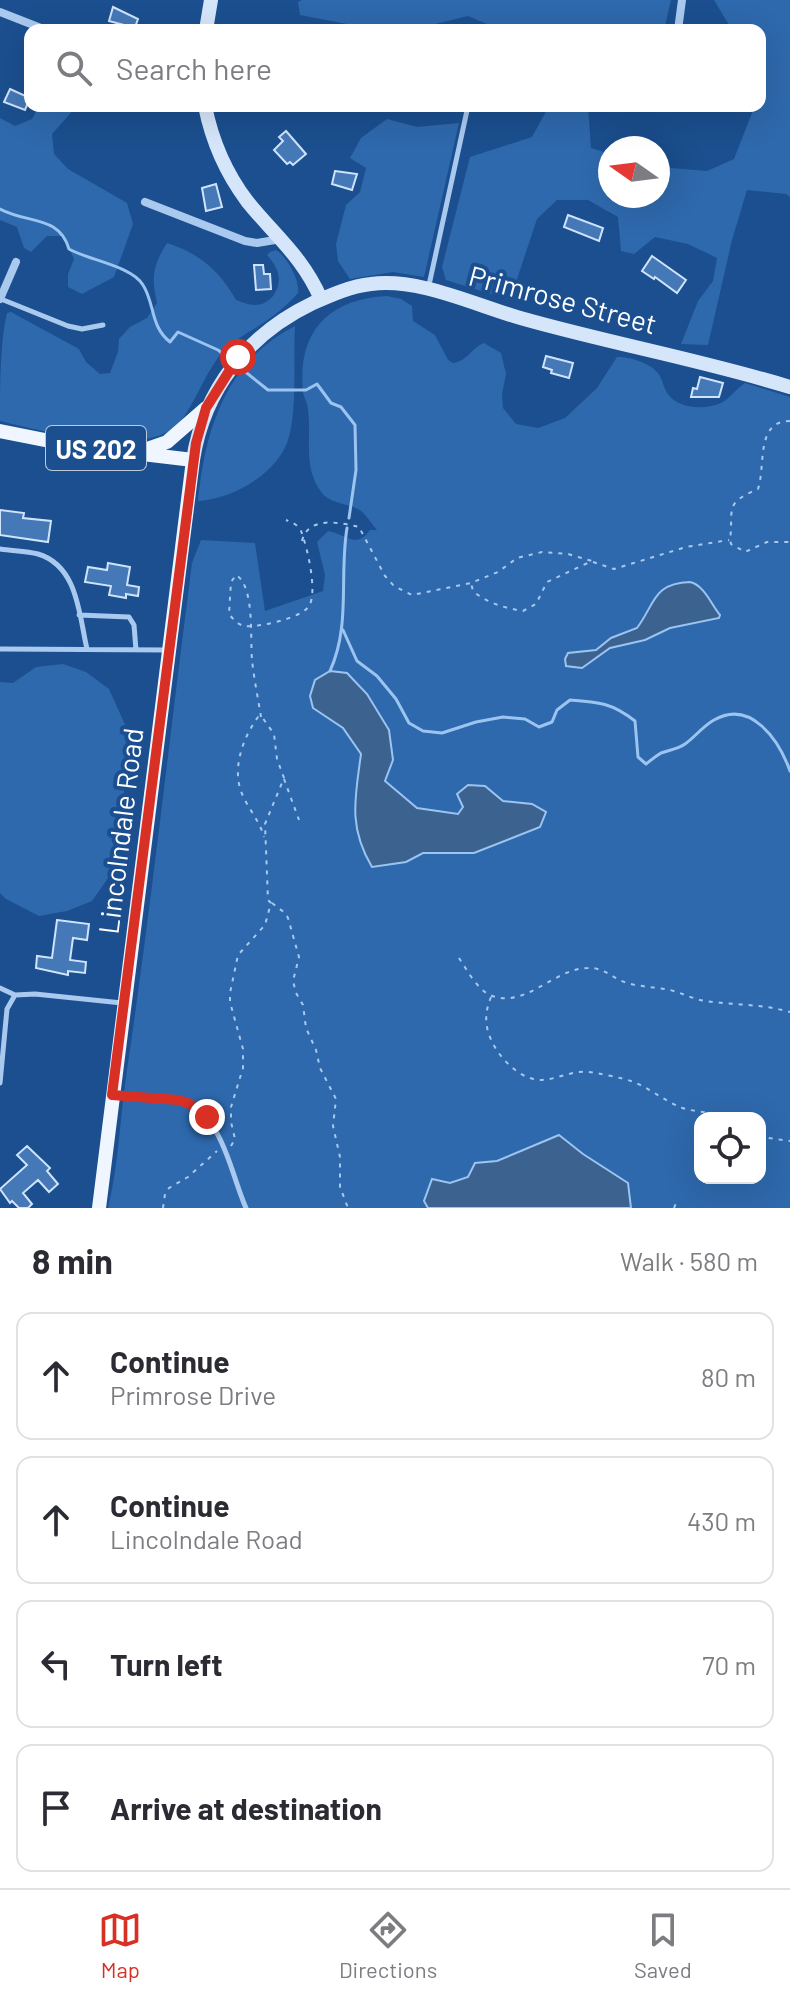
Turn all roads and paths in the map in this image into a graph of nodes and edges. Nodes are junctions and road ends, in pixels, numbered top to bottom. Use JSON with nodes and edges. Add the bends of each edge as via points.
{"nodes":[{"id":1,"x":211,"y":0,"type":"edge"},
{"id":2,"x":682,"y":0,"type":"edge"},
{"id":3,"x":0,"y":12,"type":"edge"},
{"id":4,"x":31,"y":24,"type":"edge"},
{"id":5,"x":207,"y":24,"type":"edge"},
{"id":6,"x":679,"y":24,"type":"edge"},
{"id":7,"x":207,"y":112,"type":"edge"},
{"id":8,"x":467,"y":112,"type":"edge"},
{"id":9,"x":145,"y":202,"type":"dead end"},
{"id":10,"x":281,"y":239,"type":"junction"},
{"id":11,"x":16,"y":262,"type":"dead end"},
{"id":12,"x":428,"y":290,"type":"junction"},
{"id":13,"x":0,"y":299,"type":"edge"},
{"id":14,"x":321,"y":299,"type":"junction"},
{"id":15,"x":103,"y":325,"type":"dead end"},
{"id":16,"x":790,"y":387,"type":"edge"},
{"id":17,"x":206,"y":408,"type":"junction"},
{"id":18,"x":790,"y":421,"type":"edge"},
{"id":19,"x":0,"y":431,"type":"edge"},
{"id":20,"x":124,"y":452,"type":"junction"},
{"id":21,"x":193,"y":460,"type":"junction"},
{"id":22,"x":286,"y":520,"type":"dead end"},
{"id":23,"x":730,"y":540,"type":"junction"},
{"id":24,"x":302,"y":541,"type":"junction"},
{"id":25,"x":790,"y":542,"type":"edge"},
{"id":26,"x":0,"y":549,"type":"edge"},
{"id":27,"x":592,"y":561,"type":"junction"},
{"id":28,"x":471,"y":583,"type":"junction"},
{"id":29,"x":79,"y":615,"type":"junction"},
{"id":30,"x":251,"y":626,"type":"junction"},
{"id":31,"x":0,"y":649,"type":"edge"},
{"id":32,"x":87,"y":649,"type":"junction"},
{"id":33,"x":136,"y":650,"type":"junction"},
{"id":34,"x":169,"y":650,"type":"junction"},
{"id":35,"x":261,"y":717,"type":"junction"},
{"id":36,"x":284,"y":778,"type":"junction"},
{"id":37,"x":299,"y":820,"type":"dead end"},
{"id":38,"x":264,"y":837,"type":"junction"},
{"id":39,"x":271,"y":903,"type":"junction"},
{"id":40,"x":459,"y":958,"type":"dead end"},
{"id":41,"x":0,"y":988,"type":"edge"},
{"id":42,"x":15,"y":995,"type":"junction"},
{"id":43,"x":491,"y":995,"type":"junction"},
{"id":44,"x":125,"y":1003,"type":"junction"},
{"id":45,"x":790,"y":1012,"type":"edge"},
{"id":46,"x":0,"y":1083,"type":"edge"},
{"id":47,"x":112,"y":1095,"type":"junction"},
{"id":48,"x":708,"y":1112,"type":"edge"},
{"id":49,"x":766,"y":1136,"type":"edge"},
{"id":50,"x":790,"y":1141,"type":"edge"},
{"id":51,"x":223,"y":1147,"type":"junction"},
{"id":52,"x":676,"y":1203,"type":"dead end"},
{"id":53,"x":99,"y":1208,"type":"edge"},
{"id":54,"x":163,"y":1208,"type":"edge"},
{"id":55,"x":246,"y":1208,"type":"edge"},
{"id":56,"x":348,"y":1208,"type":"edge"},
{"id":57,"x":674,"y":1208,"type":"edge"}],
"edges":[{"from":1,"to":5,"type":"main road"},
{"from":2,"to":6,"type":"street"},
{"from":3,"to":4,"type":"street"},
{"from":7,"to":10,"type":"main road","via":[[233,182]]},
{"from":8,"to":12,"type":"lane"},
{"from":9,"to":10,"type":"street","via":[[245,241]]},
{"from":10,"to":14,"type":"main road","via":[[301,261]]},
{"from":11,"to":13,"type":"street"},
{"from":12,"to":14,"type":"main road","name":"Primrose Street","via":[[369,284]]},
{"from":12,"to":16,"type":"main road","name":"Primrose Street"},
{"from":13,"to":15,"type":"lane","via":[[68,326]]},
{"from":14,"to":17,"type":"main road","name":"Primrose Street","via":[[249,346]]},
{"from":17,"to":20,"type":"main road","via":[[167,442]]},
{"from":17,"to":21,"type":"main road","name":"Primrose Street"},
{"from":18,"to":23,"type":"path","via":[[771,426],[758,489],[733,505]]},
{"from":19,"to":20,"type":"main road","number":"US 202"},
{"from":20,"to":21,"type":"main road","number":"US 202"},
{"from":21,"to":34,"type":"main road","name":"Lincolndale Road"},
{"from":22,"to":24,"type":"path","via":[[298,527]]},
{"from":23,"to":25,"type":"path","via":[[745,552],[767,542]]},
{"from":23,"to":27,"type":"path","via":[[608,568]]},
{"from":24,"to":28,"type":"path","via":[[317,524],[354,525],[385,576],[404,592],[421,595]]},
{"from":24,"to":30,"type":"path","via":[[313,589],[307,610]]},
{"from":26,"to":29,"type":"lane","via":[[51,560],[72,583]]},
{"from":27,"to":28,"type":"path","via":[[542,552],[517,558]]},
{"from":27,"to":28,"type":"path","via":[[547,582],[536,604],[523,611],[481,597]]},
{"from":29,"to":32,"type":"lane"},
{"from":29,"to":33,"type":"lane","via":[[129,617]]},
{"from":30,"to":30,"type":"path","via":[[244,583],[236,575],[231,579],[229,614],[240,625]]},
{"from":30,"to":35,"type":"path"},
{"from":31,"to":32,"type":"lane"},
{"from":32,"to":33,"type":"lane"},
{"from":33,"to":34,"type":"lane"},
{"from":34,"to":44,"type":"main road","name":"Lincolndale Road"},
{"from":35,"to":36,"type":"path","via":[[274,734]]},
{"from":35,"to":38,"type":"path","via":[[247,731],[237,779]]},
{"from":36,"to":37,"type":"path"},
{"from":36,"to":38,"type":"path","via":[[266,816]]},
{"from":38,"to":39,"type":"path"},
{"from":39,"to":51,"type":"path","via":[[265,925],[235,963],[230,1002],[243,1068],[231,1107],[234,1143]]},
{"from":39,"to":56,"type":"path","via":[[288,918],[299,957],[296,993],[320,1068],[336,1099],[333,1126],[340,1187]]},
{"from":40,"to":43,"type":"path"},
{"from":41,"to":42,"type":"lane"},
{"from":42,"to":44,"type":"lane"},
{"from":42,"to":46,"type":"lane","via":[[7,1009]]},
{"from":43,"to":45,"type":"path","via":[[525,995],[558,975],[591,967],[625,983],[702,1001]]},
{"from":43,"to":48,"type":"path","via":[[486,1024],[490,1040],[514,1069],[531,1079],[588,1072],[630,1081],[685,1109]]},
{"from":44,"to":47,"type":"main road","name":"Lincolndale Road"},
{"from":47,"to":51,"type":"lane","via":[[188,1103],[207,1117]]},
{"from":47,"to":53,"type":"main road","name":"Lincolndale Road"},
{"from":49,"to":50,"type":"path"},
{"from":51,"to":54,"type":"path","via":[[169,1188]]},
{"from":51,"to":55,"type":"lane"},
{"from":52,"to":57,"type":"path"}]}
